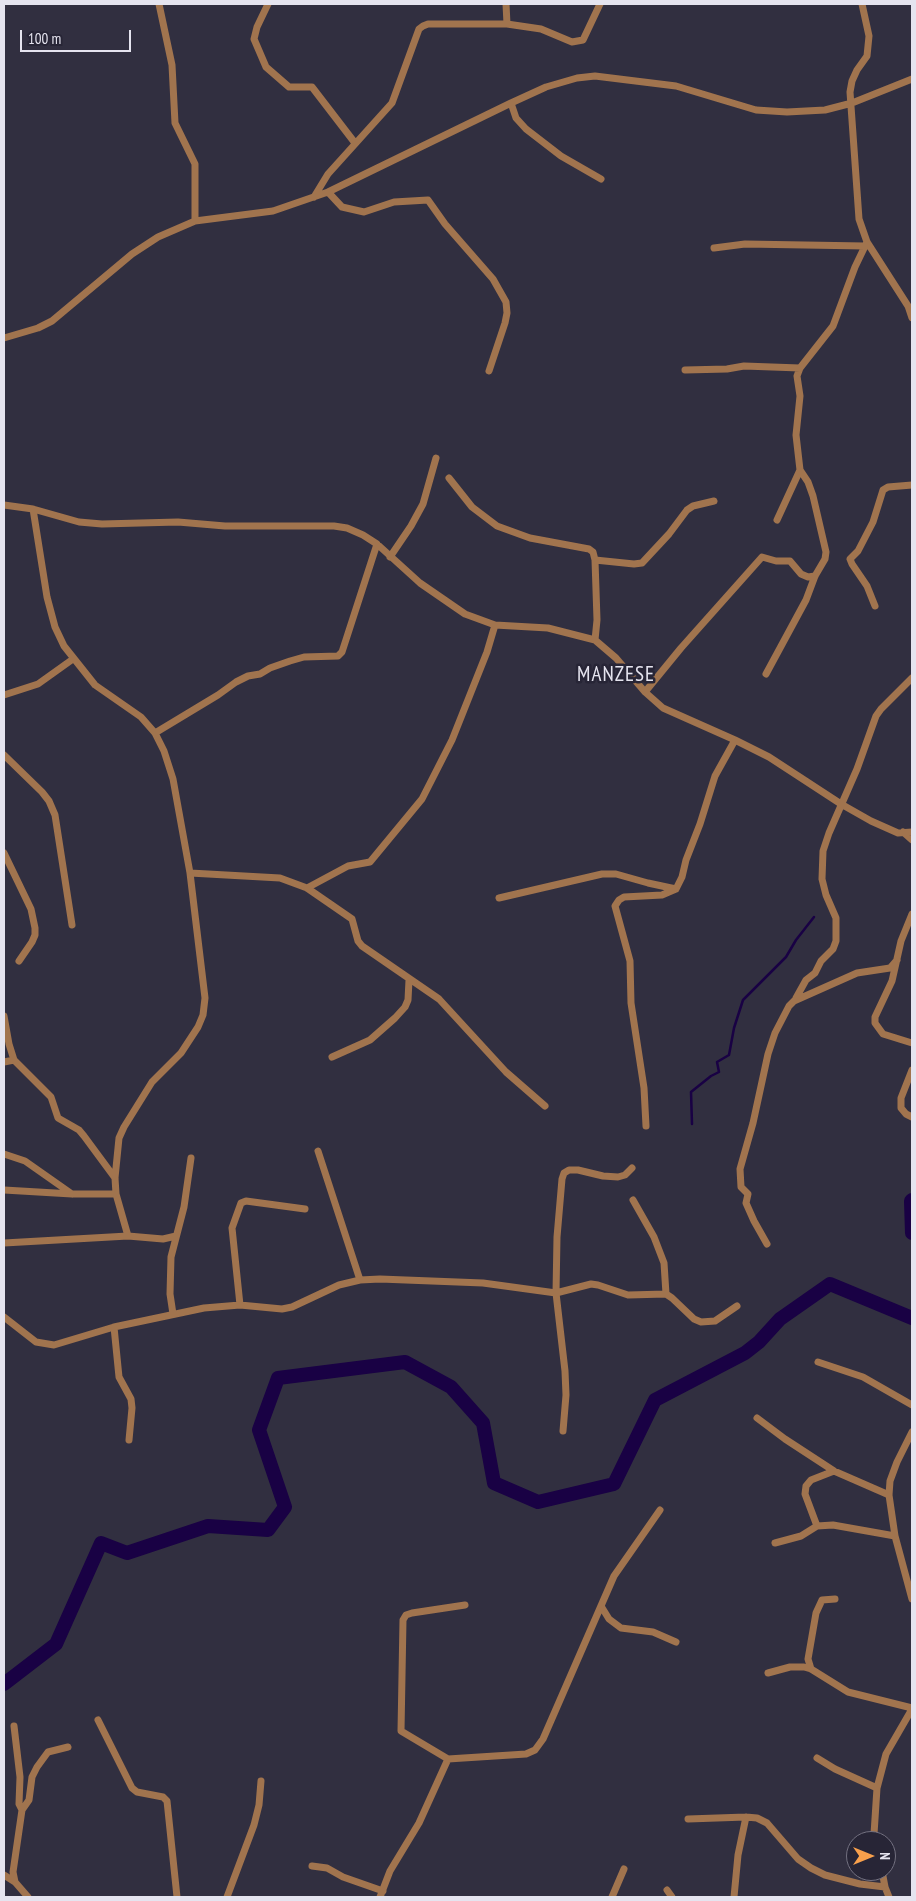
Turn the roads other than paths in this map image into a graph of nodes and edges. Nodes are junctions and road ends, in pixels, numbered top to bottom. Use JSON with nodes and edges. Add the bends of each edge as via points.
{"nodes":[{"id":1,"x":159,"y":4,"type":"edge"},
{"id":2,"x":268,"y":4,"type":"edge"},
{"id":3,"x":506,"y":4,"type":"edge"},
{"id":4,"x":600,"y":4,"type":"edge"},
{"id":5,"x":862,"y":4,"type":"edge"},
{"id":6,"x":506,"y":24,"type":"junction"},
{"id":7,"x":912,"y":79,"type":"edge"},
{"id":8,"x":511,"y":103,"type":"junction"},
{"id":9,"x":852,"y":103,"type":"junction"},
{"id":10,"x":355,"y":143,"type":"junction"},
{"id":11,"x":601,"y":179,"type":"dead end"},
{"id":12,"x":328,"y":192,"type":"junction"},
{"id":13,"x":313,"y":197,"type":"junction"},
{"id":14,"x":195,"y":220,"type":"junction"},
{"id":15,"x":866,"y":244,"type":"junction"},
{"id":16,"x":714,"y":248,"type":"dead end"},
{"id":17,"x":910,"y":308,"type":"edge"},
{"id":18,"x":912,"y":318,"type":"edge"},
{"id":19,"x":4,"y":338,"type":"edge"},
{"id":20,"x":800,"y":368,"type":"junction"},
{"id":21,"x":685,"y":370,"type":"dead end"},
{"id":22,"x":489,"y":371,"type":"dead end"},
{"id":23,"x":436,"y":458,"type":"dead end"},
{"id":24,"x":800,"y":470,"type":"junction"},
{"id":25,"x":449,"y":478,"type":"dead end"},
{"id":26,"x":912,"y":485,"type":"edge"},
{"id":27,"x":714,"y":501,"type":"dead end"},
{"id":28,"x":4,"y":505,"type":"edge"},
{"id":29,"x":33,"y":509,"type":"junction"},
{"id":30,"x":777,"y":520,"type":"dead end"},
{"id":31,"x":377,"y":544,"type":"junction"},
{"id":32,"x":390,"y":557,"type":"junction"},
{"id":33,"x":595,"y":560,"type":"junction"},
{"id":34,"x":816,"y":576,"type":"junction"},
{"id":35,"x":876,"y":606,"type":"dead end"},
{"id":36,"x":495,"y":625,"type":"junction"},
{"id":37,"x":595,"y":640,"type":"junction"},
{"id":38,"x":73,"y":659,"type":"junction"},
{"id":39,"x":766,"y":674,"type":"dead end"},
{"id":40,"x":912,"y":678,"type":"edge"},
{"id":41,"x":645,"y":692,"type":"junction"},
{"id":42,"x":4,"y":695,"type":"edge"},
{"id":43,"x":155,"y":733,"type":"junction"},
{"id":44,"x":735,"y":740,"type":"junction"},
{"id":45,"x":4,"y":755,"type":"edge"},
{"id":46,"x":841,"y":804,"type":"junction"},
{"id":47,"x":903,"y":832,"type":"junction"},
{"id":48,"x":912,"y":832,"type":"edge"},
{"id":49,"x":912,"y":840,"type":"edge"},
{"id":50,"x":4,"y":853,"type":"edge"},
{"id":51,"x":190,"y":874,"type":"junction"},
{"id":52,"x":307,"y":888,"type":"junction"},
{"id":53,"x":676,"y":889,"type":"junction"},
{"id":54,"x":499,"y":898,"type":"dead end"},
{"id":55,"x":912,"y":914,"type":"edge"},
{"id":56,"x":72,"y":924,"type":"dead end"},
{"id":57,"x":897,"y":960,"type":"junction"},
{"id":58,"x":19,"y":961,"type":"dead end"},
{"id":59,"x":409,"y":980,"type":"junction"},
{"id":60,"x":794,"y":1001,"type":"junction"},
{"id":61,"x":4,"y":1016,"type":"edge"},
{"id":62,"x":912,"y":1043,"type":"edge"},
{"id":63,"x":332,"y":1058,"type":"dead end"},
{"id":64,"x":14,"y":1060,"type":"junction"},
{"id":65,"x":4,"y":1062,"type":"edge"},
{"id":66,"x":912,"y":1070,"type":"edge"},
{"id":67,"x":545,"y":1106,"type":"dead end"},
{"id":68,"x":912,"y":1117,"type":"edge"},
{"id":69,"x":646,"y":1126,"type":"dead end"},
{"id":70,"x":318,"y":1151,"type":"dead end"},
{"id":71,"x":4,"y":1154,"type":"edge"},
{"id":72,"x":191,"y":1158,"type":"dead end"},
{"id":73,"x":632,"y":1168,"type":"dead end"},
{"id":74,"x":115,"y":1178,"type":"junction"},
{"id":75,"x":4,"y":1190,"type":"edge"},
{"id":76,"x":72,"y":1194,"type":"junction"},
{"id":77,"x":116,"y":1194,"type":"junction"},
{"id":78,"x":633,"y":1200,"type":"dead end"},
{"id":79,"x":305,"y":1209,"type":"dead end"},
{"id":80,"x":128,"y":1236,"type":"junction"},
{"id":81,"x":176,"y":1236,"type":"junction"},
{"id":82,"x":4,"y":1243,"type":"edge"},
{"id":83,"x":767,"y":1244,"type":"dead end"},
{"id":84,"x":360,"y":1280,"type":"junction"},
{"id":85,"x":556,"y":1293,"type":"junction"},
{"id":86,"x":666,"y":1294,"type":"junction"},
{"id":87,"x":240,"y":1305,"type":"junction"},
{"id":88,"x":737,"y":1306,"type":"dead end"},
{"id":89,"x":173,"y":1314,"type":"junction"},
{"id":90,"x":4,"y":1317,"type":"edge"},
{"id":91,"x":114,"y":1326,"type":"junction"},
{"id":92,"x":818,"y":1362,"type":"dead end"},
{"id":93,"x":912,"y":1405,"type":"edge"},
{"id":94,"x":757,"y":1418,"type":"dead end"},
{"id":95,"x":563,"y":1431,"type":"dead end"},
{"id":96,"x":912,"y":1432,"type":"edge"},
{"id":97,"x":129,"y":1440,"type":"dead end"},
{"id":98,"x":834,"y":1471,"type":"junction"},
{"id":99,"x":890,"y":1495,"type":"junction"},
{"id":100,"x":660,"y":1510,"type":"dead end"},
{"id":101,"x":817,"y":1526,"type":"junction"},
{"id":102,"x":895,"y":1536,"type":"junction"},
{"id":103,"x":775,"y":1543,"type":"dead end"},
{"id":104,"x":835,"y":1599,"type":"dead end"},
{"id":105,"x":912,"y":1599,"type":"edge"},
{"id":106,"x":466,"y":1605,"type":"dead end"},
{"id":107,"x":601,"y":1606,"type":"junction"},
{"id":108,"x":676,"y":1642,"type":"dead end"},
{"id":109,"x":811,"y":1669,"type":"junction"},
{"id":110,"x":768,"y":1673,"type":"dead end"},
{"id":111,"x":912,"y":1708,"type":"edge"},
{"id":112,"x":98,"y":1720,"type":"dead end"},
{"id":113,"x":14,"y":1726,"type":"dead end"},
{"id":114,"x":68,"y":1747,"type":"dead end"},
{"id":115,"x":817,"y":1758,"type":"dead end"},
{"id":116,"x":448,"y":1759,"type":"junction"},
{"id":117,"x":261,"y":1780,"type":"dead end"},
{"id":118,"x":877,"y":1788,"type":"junction"},
{"id":119,"x":22,"y":1810,"type":"junction"},
{"id":120,"x":746,"y":1817,"type":"junction"},
{"id":121,"x":688,"y":1819,"type":"dead end"},
{"id":122,"x":874,"y":1831,"type":"edge"},
{"id":123,"x":312,"y":1866,"type":"dead end"},
{"id":124,"x":624,"y":1869,"type":"dead end"},
{"id":125,"x":4,"y":1875,"type":"edge"},
{"id":126,"x":884,"y":1881,"type":"edge"},
{"id":127,"x":15,"y":1882,"type":"junction"},
{"id":128,"x":885,"y":1887,"type":"junction"},
{"id":129,"x":667,"y":1890,"type":"dead end"},
{"id":130,"x":381,"y":1894,"type":"edge"},
{"id":131,"x":28,"y":1897,"type":"edge"},
{"id":132,"x":177,"y":1897,"type":"edge"},
{"id":133,"x":227,"y":1897,"type":"edge"},
{"id":134,"x":612,"y":1897,"type":"edge"},
{"id":135,"x":672,"y":1897,"type":"edge"},
{"id":136,"x":734,"y":1897,"type":"edge"},
{"id":137,"x":889,"y":1897,"type":"edge"}],
"edges":[{"from":1,"to":14,"type":"street","via":[[172,65],[175,123],[195,164]]},
{"from":2,"to":10,"type":"street","via":[[254,39],[266,67],[289,87],[312,87]]},
{"from":3,"to":6,"type":"street"},
{"from":4,"to":6,"type":"street","via":[[583,40],[572,42],[541,30]]},
{"from":5,"to":9,"type":"street","via":[[869,36],[867,56],[852,81]]},
{"from":6,"to":10,"type":"street","via":[[428,24],[419,29],[392,103]]},
{"from":7,"to":9,"type":"street"},
{"from":8,"to":9,"type":"street","via":[[546,87],[595,76],[676,86],[756,110],[825,110]]},
{"from":8,"to":11,"type":"street","via":[[516,118],[526,129],[561,156]]},
{"from":8,"to":12,"type":"street"},
{"from":9,"to":15,"type":"street","via":[[859,219]]},
{"from":10,"to":13,"type":"street"},
{"from":12,"to":13,"type":"street"},
{"from":12,"to":22,"type":"street","via":[[342,207],[364,212],[394,202],[428,200],[493,279],[506,302],[505,323]]},
{"from":13,"to":14,"type":"street","via":[[273,211]]},
{"from":14,"to":19,"type":"street","via":[[158,237],[132,254],[52,321],[32,331]]},
{"from":15,"to":16,"type":"street","via":[[745,244]]},
{"from":15,"to":17,"type":"street"},
{"from":15,"to":20,"type":"street","via":[[833,326]]},
{"from":17,"to":18,"type":"street"},
{"from":20,"to":21,"type":"street","via":[[744,366]]},
{"from":20,"to":24,"type":"street","via":[[797,376],[800,396],[796,435]]},
{"from":23,"to":32,"type":"street","via":[[422,504]]},
{"from":24,"to":30,"type":"street"},
{"from":24,"to":34,"type":"street","via":[[813,496],[826,552]]},
{"from":25,"to":33,"type":"street","via":[[482,517],[497,526],[530,538],[589,549]]},
{"from":26,"to":35,"type":"street","via":[[883,490],[873,522],[858,551],[850,558]]},
{"from":27,"to":33,"type":"street","via":[[686,510],[642,563]]},
{"from":28,"to":29,"type":"street"},
{"from":29,"to":31,"type":"street","via":[[79,522],[102,524],[178,522],[334,526],[363,534]]},
{"from":29,"to":38,"type":"street","via":[[47,597],[55,627]]},
{"from":31,"to":32,"type":"street"},
{"from":31,"to":43,"type":"street","via":[[338,656],[304,657],[248,676]]},
{"from":32,"to":36,"type":"street","via":[[420,583],[465,614]]},
{"from":33,"to":37,"type":"street"},
{"from":34,"to":39,"type":"street"},
{"from":34,"to":41,"type":"street","via":[[801,574],[790,561],[762,557]]},
{"from":36,"to":37,"type":"street","via":[[548,628]]},
{"from":36,"to":52,"type":"street","via":[[452,740],[422,798],[370,862],[348,866]]},
{"from":37,"to":41,"type":"street","via":[[616,658]]},
{"from":38,"to":42,"type":"street","via":[[38,684]]},
{"from":38,"to":43,"type":"street","via":[[95,685],[141,717]]},
{"from":40,"to":46,"type":"street","via":[[876,716]]},
{"from":41,"to":44,"type":"street","via":[[663,708]]},
{"from":43,"to":51,"type":"street","via":[[173,779]]},
{"from":44,"to":46,"type":"street","via":[[769,757]]},
{"from":44,"to":53,"type":"street","via":[[715,776]]},
{"from":45,"to":56,"type":"street","via":[[42,792],[55,815]]},
{"from":46,"to":47,"type":"street","via":[[892,831]]},
{"from":46,"to":60,"type":"street","via":[[821,864],[826,895],[836,918],[836,941]]},
{"from":47,"to":48,"type":"street"},
{"from":47,"to":49,"type":"street"},
{"from":50,"to":58,"type":"street","via":[[28,900],[35,928],[32,942]]},
{"from":51,"to":52,"type":"street","via":[[280,878]]},
{"from":51,"to":74,"type":"street","via":[[205,998],[203,1015],[181,1053],[152,1082],[124,1127]]},
{"from":52,"to":59,"type":"street","via":[[352,919],[362,946]]},
{"from":53,"to":54,"type":"street","via":[[616,874],[602,874]]},
{"from":53,"to":69,"type":"street","via":[[662,895],[624,897],[615,906],[630,961],[631,1002],[644,1088]]},
{"from":55,"to":57,"type":"street"},
{"from":57,"to":60,"type":"street","via":[[890,968],[857,973]]},
{"from":57,"to":62,"type":"street","via":[[875,1023],[883,1034]]},
{"from":59,"to":63,"type":"street","via":[[408,1000],[395,1018],[370,1040]]},
{"from":59,"to":67,"type":"street","via":[[439,999],[506,1072]]},
{"from":60,"to":83,"type":"street","via":[[775,1033],[768,1054],[740,1169],[742,1187],[748,1194],[746,1203]]},
{"from":61,"to":64,"type":"street"},
{"from":64,"to":65,"type":"street"},
{"from":64,"to":74,"type":"street","via":[[51,1097],[58,1118],[84,1136]]},
{"from":66,"to":68,"type":"street","via":[[901,1098],[901,1108]]},
{"from":70,"to":84,"type":"street"},
{"from":71,"to":76,"type":"street","via":[[25,1161]]},
{"from":72,"to":81,"type":"street"},
{"from":73,"to":85,"type":"street","via":[[625,1175],[618,1176],[578,1170],[564,1173],[557,1237]]},
{"from":74,"to":77,"type":"street"},
{"from":75,"to":76,"type":"street"},
{"from":76,"to":77,"type":"street"},
{"from":77,"to":80,"type":"street"},
{"from":78,"to":86,"type":"street","via":[[654,1237],[664,1263]]},
{"from":79,"to":87,"type":"street","via":[[241,1203],[232,1228]]},
{"from":80,"to":81,"type":"street","via":[[163,1239]]},
{"from":80,"to":82,"type":"street"},
{"from":81,"to":89,"type":"street","via":[[170,1257]]},
{"from":84,"to":85,"type":"street","via":[[483,1283]]},
{"from":84,"to":87,"type":"street","via":[[339,1285],[287,1308]]},
{"from":85,"to":86,"type":"street","via":[[591,1284],[628,1295]]},
{"from":85,"to":95,"type":"street","via":[[565,1371]]},
{"from":86,"to":88,"type":"street","via":[[701,1322],[715,1321]]},
{"from":87,"to":89,"type":"street"},
{"from":89,"to":91,"type":"street"},
{"from":90,"to":91,"type":"street","via":[[36,1342],[54,1345]]},
{"from":91,"to":97,"type":"street","via":[[119,1377],[132,1408]]},
{"from":92,"to":93,"type":"street","via":[[863,1377]]},
{"from":94,"to":98,"type":"street"},
{"from":96,"to":99,"type":"street","via":[[890,1481]]},
{"from":98,"to":99,"type":"street"},
{"from":98,"to":101,"type":"street","via":[[811,1480],[806,1486],[805,1494]]},
{"from":99,"to":102,"type":"street"},
{"from":100,"to":107,"type":"street","via":[[614,1576]]},
{"from":101,"to":102,"type":"street","via":[[834,1525]]},
{"from":101,"to":103,"type":"street","via":[[802,1536]]},
{"from":102,"to":105,"type":"street"},
{"from":104,"to":109,"type":"street","via":[[822,1600],[816,1612],[808,1659]]},
{"from":106,"to":116,"type":"street","via":[[412,1613],[404,1620],[401,1731]]},
{"from":107,"to":108,"type":"street","via":[[622,1628],[653,1632]]},
{"from":107,"to":116,"type":"street","via":[[544,1739],[535,1750],[526,1754]]},
{"from":109,"to":110,"type":"street","via":[[790,1667]]},
{"from":109,"to":111,"type":"street","via":[[848,1692]]},
{"from":111,"to":118,"type":"street","via":[[886,1754]]},
{"from":112,"to":132,"type":"street","via":[[132,1788],[163,1797],[167,1802]]},
{"from":113,"to":119,"type":"street"},
{"from":114,"to":119,"type":"street","via":[[48,1752],[37,1767],[32,1777],[29,1800]]},
{"from":115,"to":118,"type":"street"},
{"from":116,"to":130,"type":"street"},
{"from":117,"to":133,"type":"street","via":[[254,1825]]},
{"from":118,"to":122,"type":"street"},
{"from":119,"to":127,"type":"street","via":[[13,1872]]},
{"from":120,"to":121,"type":"street"},
{"from":120,"to":128,"type":"street","via":[[766,1823],[798,1859],[811,1868],[852,1882]]},
{"from":120,"to":136,"type":"street"},
{"from":123,"to":130,"type":"street","via":[[327,1868]]},
{"from":124,"to":134,"type":"street"},
{"from":125,"to":127,"type":"street"},
{"from":126,"to":128,"type":"street"},
{"from":127,"to":131,"type":"street"},
{"from":128,"to":137,"type":"street"},
{"from":129,"to":135,"type":"street"}]}
